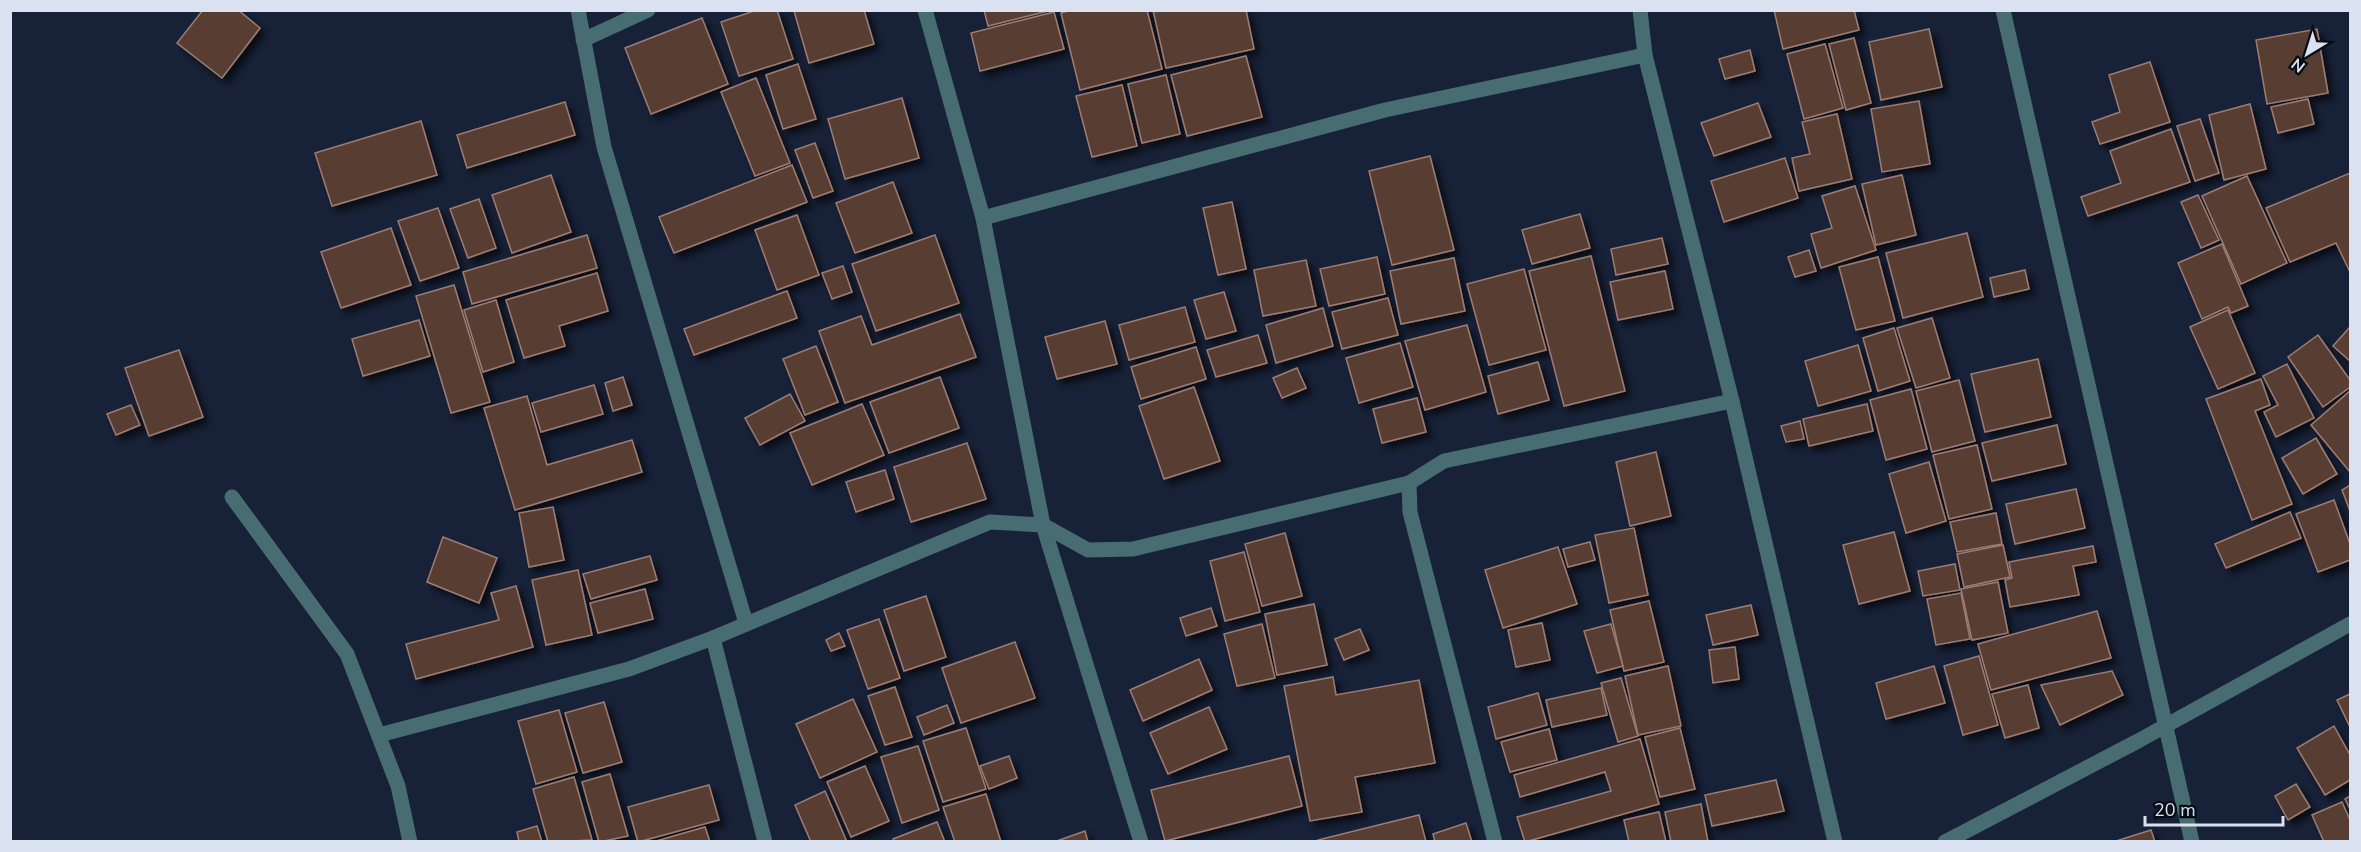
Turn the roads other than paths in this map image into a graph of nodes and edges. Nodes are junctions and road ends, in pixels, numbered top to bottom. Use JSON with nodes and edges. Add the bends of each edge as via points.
{"nodes":[{"id":1,"x":578,"y":10,"type":"edge"},
{"id":2,"x":648,"y":10,"type":"edge"},
{"id":3,"x":925,"y":10,"type":"edge"},
{"id":4,"x":1640,"y":10,"type":"edge"},
{"id":5,"x":2004,"y":10,"type":"edge"},
{"id":6,"x":584,"y":40,"type":"junction"},
{"id":7,"x":1645,"y":56,"type":"junction"},
{"id":8,"x":983,"y":218,"type":"junction"},
{"id":9,"x":1732,"y":401,"type":"junction"},
{"id":10,"x":1409,"y":483,"type":"junction"},
{"id":11,"x":232,"y":497,"type":"dead end"},
{"id":12,"x":1043,"y":525,"type":"junction"},
{"id":13,"x":746,"y":623,"type":"junction"},
{"id":14,"x":2350,"y":624,"type":"edge"},
{"id":15,"x":713,"y":638,"type":"junction"},
{"id":16,"x":2168,"y":725,"type":"junction"},
{"id":17,"x":379,"y":735,"type":"junction"},
{"id":18,"x":410,"y":842,"type":"edge"},
{"id":19,"x":765,"y":842,"type":"edge"},
{"id":20,"x":1141,"y":842,"type":"edge"},
{"id":21,"x":1495,"y":842,"type":"edge"},
{"id":22,"x":1835,"y":842,"type":"edge"},
{"id":23,"x":1945,"y":842,"type":"edge"},
{"id":24,"x":2192,"y":842,"type":"edge"}],
"edges":[{"from":1,"to":6,"type":"street"},
{"from":2,"to":6,"type":"street"},
{"from":3,"to":8,"type":"street"},
{"from":4,"to":7,"type":"street"},
{"from":5,"to":16,"type":"street"},
{"from":6,"to":13,"type":"street","via":[[604,147]]},
{"from":7,"to":8,"type":"street","via":[[1385,110]]},
{"from":7,"to":9,"type":"street"},
{"from":8,"to":12,"type":"street"},
{"from":9,"to":10,"type":"street","via":[[1444,461]]},
{"from":9,"to":22,"type":"street"},
{"from":10,"to":12,"type":"street","via":[[1133,549],[1088,550]]},
{"from":10,"to":21,"type":"street","via":[[1410,512]]},
{"from":11,"to":17,"type":"street","via":[[347,654]]},
{"from":12,"to":13,"type":"street","via":[[990,522]]},
{"from":12,"to":20,"type":"street"},
{"from":13,"to":15,"type":"street"},
{"from":14,"to":16,"type":"street"},
{"from":15,"to":17,"type":"street","via":[[629,669]]},
{"from":15,"to":19,"type":"street"},
{"from":16,"to":23,"type":"street"},
{"from":16,"to":24,"type":"street"},
{"from":17,"to":18,"type":"street","via":[[398,786]]}]}
